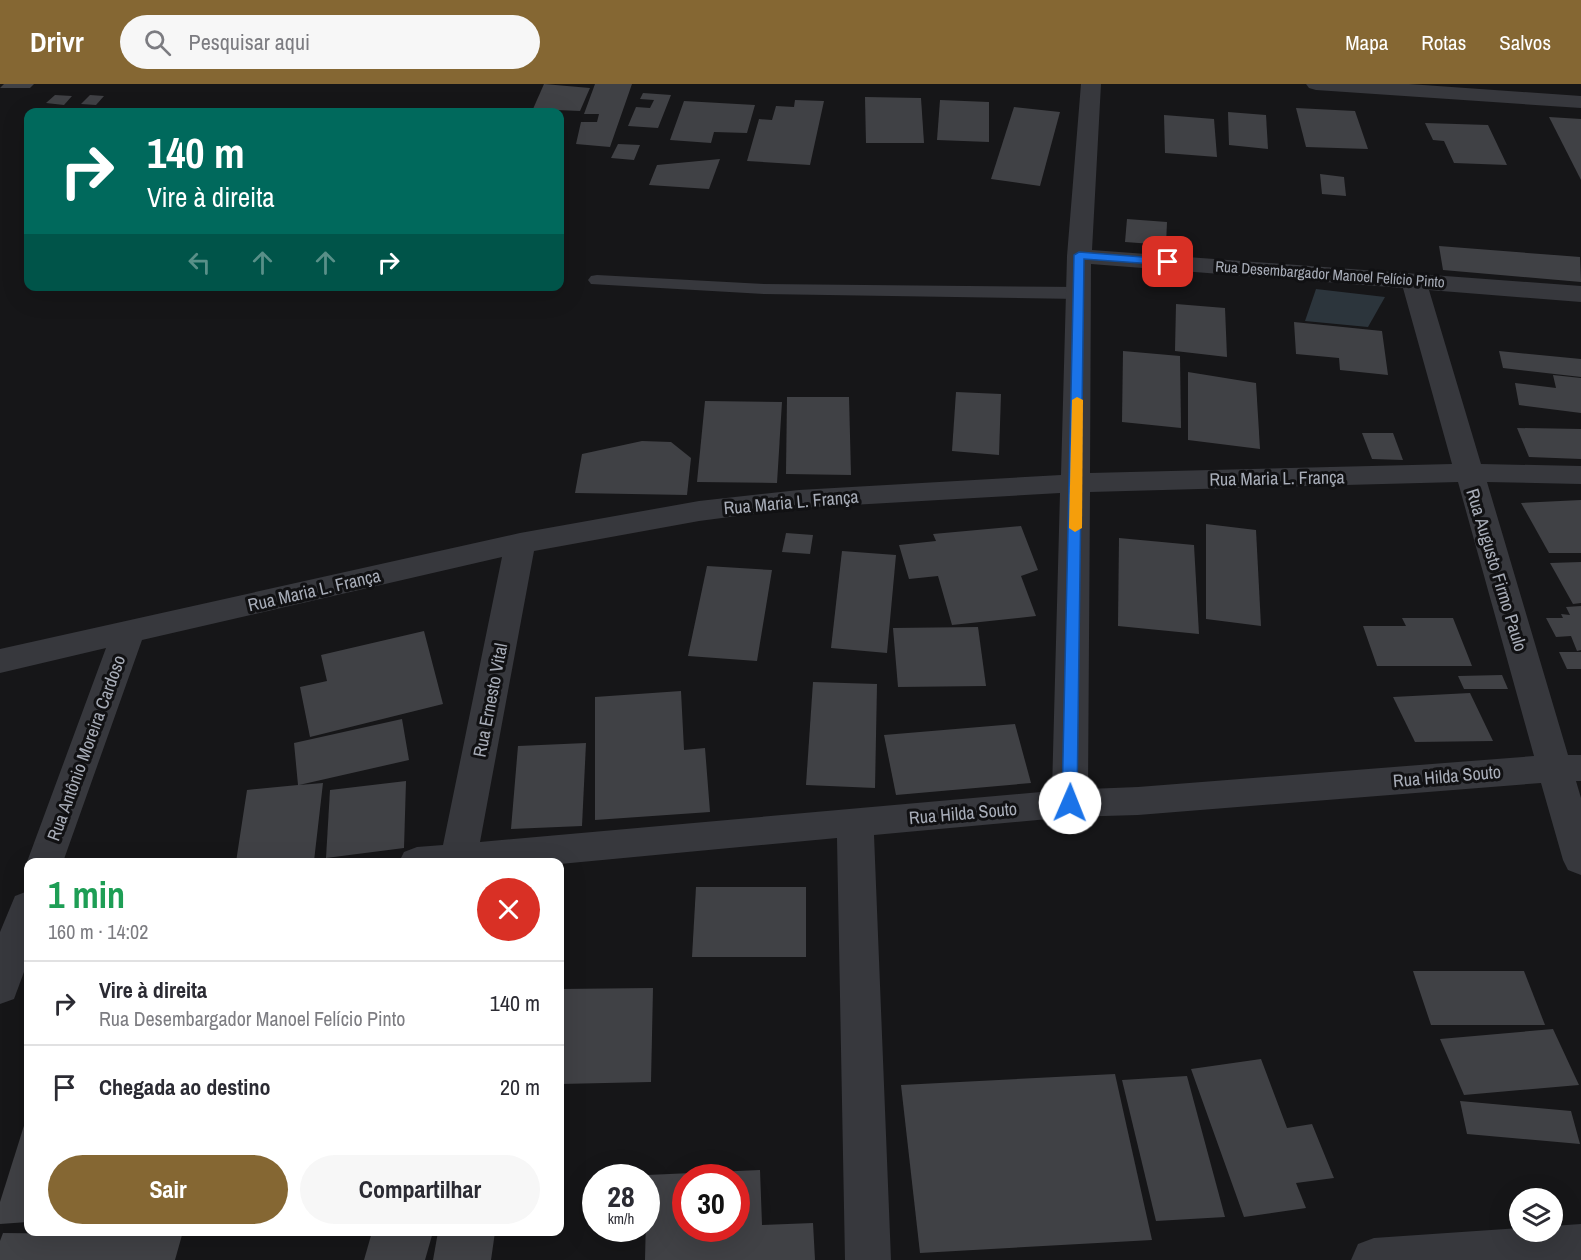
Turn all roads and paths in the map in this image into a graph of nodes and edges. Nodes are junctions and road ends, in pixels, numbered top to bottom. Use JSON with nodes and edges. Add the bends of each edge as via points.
{"nodes":[{"id":1,"x":1091,"y":84,"type":"edge"},
{"id":2,"x":1316,"y":84,"type":"edge"},
{"id":3,"x":1581,"y":102,"type":"edge"},
{"id":4,"x":1079,"y":255,"type":"junction"},
{"id":5,"x":597,"y":280,"type":"dead end"},
{"id":6,"x":1414,"y":281,"type":"junction"},
{"id":7,"x":1078,"y":293,"type":"junction"},
{"id":8,"x":1581,"y":294,"type":"edge"},
{"id":9,"x":1468,"y":473,"type":"junction"},
{"id":10,"x":1581,"y":475,"type":"edge"},
{"id":11,"x":1076,"y":483,"type":"junction"},
{"id":12,"x":520,"y":543,"type":"junction"},
{"id":13,"x":128,"y":633,"type":"junction"},
{"id":14,"x":0,"y":661,"type":"edge"},
{"id":15,"x":1569,"y":768,"type":"edge"},
{"id":16,"x":1070,"y":803,"type":"junction"},
{"id":17,"x":855,"y":822,"type":"junction"},
{"id":18,"x":46,"y":858,"type":"edge"},
{"id":19,"x":459,"y":858,"type":"edge"},
{"id":20,"x":480,"y":858,"type":"edge"},
{"id":21,"x":1581,"y":860,"type":"edge"},
{"id":22,"x":24,"y":922,"type":"edge"},
{"id":23,"x":0,"y":987,"type":"edge"},
{"id":24,"x":1581,"y":1246,"type":"edge"},
{"id":25,"x":868,"y":1260,"type":"edge"},
{"id":26,"x":1374,"y":1260,"type":"edge"}],
"edges":[{"from":1,"to":4,"type":"street"},
{"from":2,"to":3,"type":"street"},
{"from":4,"to":6,"type":"street","name":"Rua Desembargador Manoel Felício Pinto"},
{"from":4,"to":7,"type":"street"},
{"from":5,"to":7,"type":"lane","via":[[764,289]]},
{"from":6,"to":8,"type":"street","name":"Rua Desembargador Manoel Felício Pinto"},
{"from":6,"to":9,"type":"street","name":"Rua Augusto Firmo Paulo"},
{"from":7,"to":11,"type":"street"},
{"from":9,"to":10,"type":"street","name":"Rua Maria L. França"},
{"from":9,"to":11,"type":"street","name":"Rua Maria L. França"},
{"from":9,"to":15,"type":"street","name":"Rua Augusto Firmo Paulo"},
{"from":11,"to":12,"type":"street","name":"Rua Maria L. França","via":[[799,499],[699,511]]},
{"from":11,"to":16,"type":"street"},
{"from":12,"to":13,"type":"street","name":"Rua Maria L. França"},
{"from":12,"to":19,"type":"street","name":"Rua Ernesto Vital"},
{"from":13,"to":14,"type":"street","name":"Rua Maria L. França"},
{"from":13,"to":18,"type":"street","name":"Rua Antônio Moreira Cardoso"},
{"from":15,"to":16,"type":"street","name":"Rua Hilda Souto"},
{"from":15,"to":21,"type":"street","name":"Rua Augusto Firmo Paulo"},
{"from":16,"to":17,"type":"street","name":"Rua Hilda Souto"},
{"from":17,"to":20,"type":"street","name":"Rua Hilda Souto"},
{"from":17,"to":25,"type":"street"},
{"from":22,"to":23,"type":"street"},
{"from":24,"to":26,"type":"street"}]}
